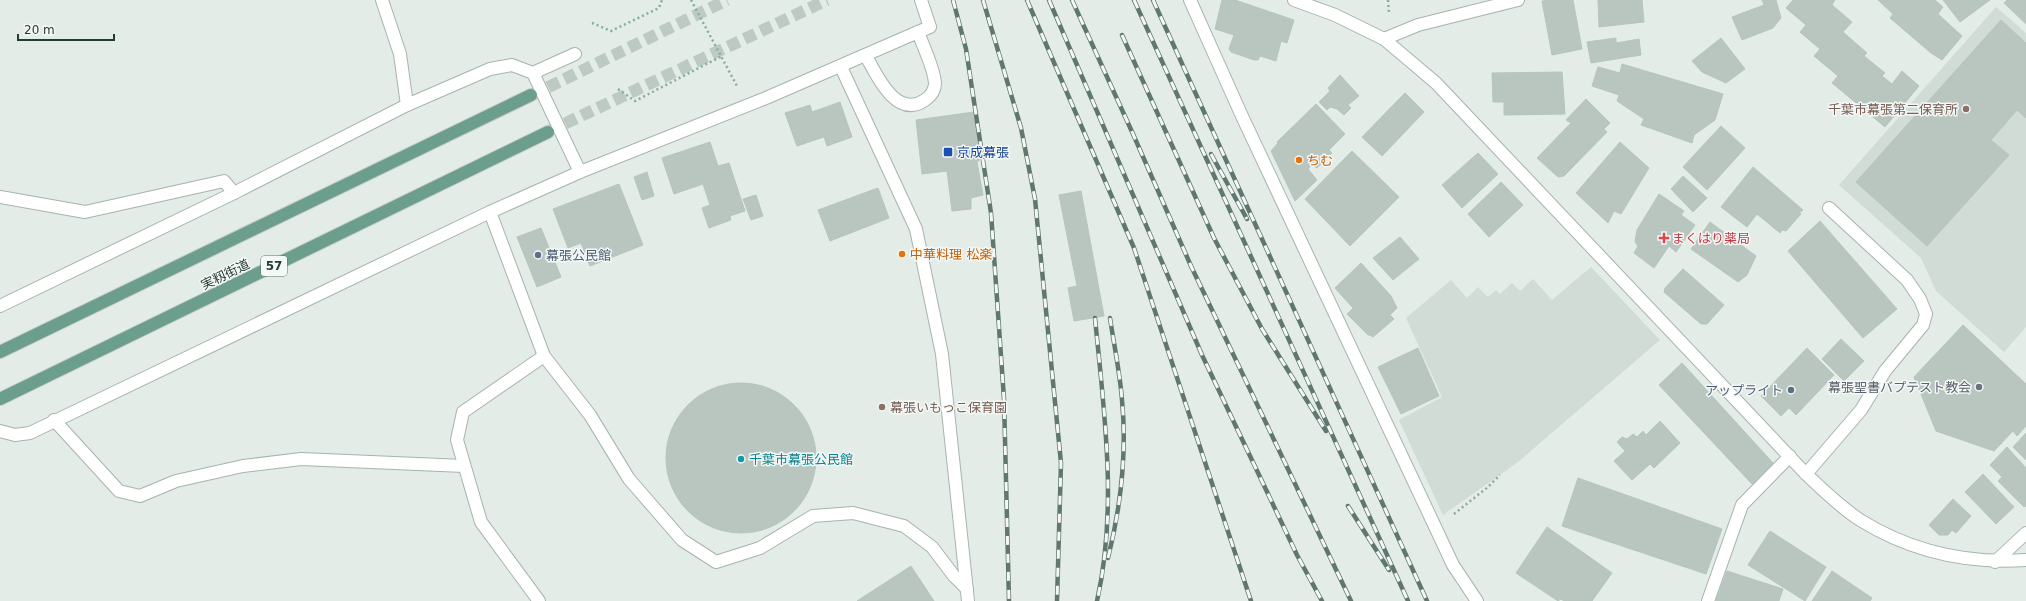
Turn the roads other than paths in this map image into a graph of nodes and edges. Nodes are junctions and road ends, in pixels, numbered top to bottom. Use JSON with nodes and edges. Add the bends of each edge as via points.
{"nodes":[{"id":1,"x":382,"y":0,"type":"edge"},
{"id":2,"x":921,"y":0,"type":"edge"},
{"id":3,"x":1190,"y":0,"type":"edge"},
{"id":4,"x":1294,"y":0,"type":"edge"},
{"id":5,"x":1518,"y":0,"type":"edge"},
{"id":6,"x":918,"y":32,"type":"junction"},
{"id":7,"x":1384,"y":39,"type":"junction"},
{"id":8,"x":575,"y":54,"type":"dead end"},
{"id":9,"x":866,"y":56,"type":"junction"},
{"id":10,"x":841,"y":67,"type":"junction"},
{"id":11,"x":533,"y":73,"type":"junction"},
{"id":12,"x":531,"y":95,"type":"tunnel mouth"},
{"id":13,"x":408,"y":105,"type":"junction"},
{"id":14,"x":548,"y":132,"type":"tunnel mouth"},
{"id":15,"x":580,"y":172,"type":"junction"},
{"id":16,"x":234,"y":193,"type":"junction"},
{"id":17,"x":0,"y":197,"type":"edge"},
{"id":18,"x":1829,"y":208,"type":"dead end"},
{"id":19,"x":490,"y":212,"type":"junction"},
{"id":20,"x":0,"y":306,"type":"edge"},
{"id":21,"x":0,"y":352,"type":"edge"},
{"id":22,"x":544,"y":356,"type":"junction"},
{"id":23,"x":0,"y":399,"type":"edge"},
{"id":24,"x":54,"y":420,"type":"junction"},
{"id":25,"x":0,"y":431,"type":"edge"},
{"id":26,"x":1790,"y":456,"type":"junction"},
{"id":27,"x":464,"y":466,"type":"junction"},
{"id":28,"x":1806,"y":474,"type":"junction"},
{"id":29,"x":2026,"y":533,"type":"edge"},
{"id":30,"x":2026,"y":560,"type":"edge"},
{"id":31,"x":1995,"y":562,"type":"junction"},
{"id":32,"x":968,"y":595,"type":"edge"},
{"id":33,"x":539,"y":601,"type":"edge"},
{"id":34,"x":1477,"y":601,"type":"edge"},
{"id":35,"x":1708,"y":601,"type":"edge"}],
"edges":[{"from":1,"to":13,"type":"street","via":[[400,54]]},
{"from":2,"to":6,"type":"street","via":[[930,27]]},
{"from":3,"to":34,"type":"street","via":[[1240,114],[1453,564]]},
{"from":4,"to":7,"type":"street","via":[[1335,15]]},
{"from":5,"to":7,"type":"street","via":[[1418,25]]},
{"from":6,"to":9,"type":"street"},
{"from":6,"to":9,"type":"street","via":[[935,84],[932,95],[922,102],[912,104],[895,100],[884,88]]},
{"from":7,"to":26,"type":"street","via":[[1436,83]]},
{"from":8,"to":11,"type":"street"},
{"from":9,"to":10,"type":"street"},
{"from":10,"to":15,"type":"street"},
{"from":10,"to":32,"type":"street","via":[[916,229],[942,354]]},
{"from":11,"to":13,"type":"street","via":[[512,65],[490,69]]},
{"from":11,"to":15,"type":"street"},
{"from":12,"to":21,"type":"main road"},
{"from":13,"to":16,"type":"street"},
{"from":14,"to":23,"type":"main road","name":"実籾街道","number":"57"},
{"from":15,"to":19,"type":"street"},
{"from":16,"to":17,"type":"street","via":[[224,181],[85,212]]},
{"from":16,"to":20,"type":"street"},
{"from":18,"to":28,"type":"street","via":[[1907,280],[1920,299],[1926,314],[1923,325],[1885,372],[1861,410]]},
{"from":19,"to":22,"type":"street"},
{"from":19,"to":24,"type":"street"},
{"from":22,"to":27,"type":"street","via":[[463,412],[457,440]]},
{"from":22,"to":32,"type":"street","via":[[590,415],[629,479],[682,540],[716,562],[760,548],[813,516],[853,513],[904,526],[932,547]]},
{"from":24,"to":25,"type":"street","via":[[30,433],[14,435]]},
{"from":24,"to":27,"type":"street","via":[[119,491],[140,496],[176,481],[243,466],[301,459]]},
{"from":26,"to":28,"type":"street"},
{"from":26,"to":35,"type":"street","via":[[1742,505]]},
{"from":27,"to":33,"type":"street","via":[[481,522]]},
{"from":28,"to":31,"type":"street","via":[[1860,520],[1898,539],[1944,555]]},
{"from":29,"to":31,"type":"street"},
{"from":30,"to":31,"type":"street"}]}
